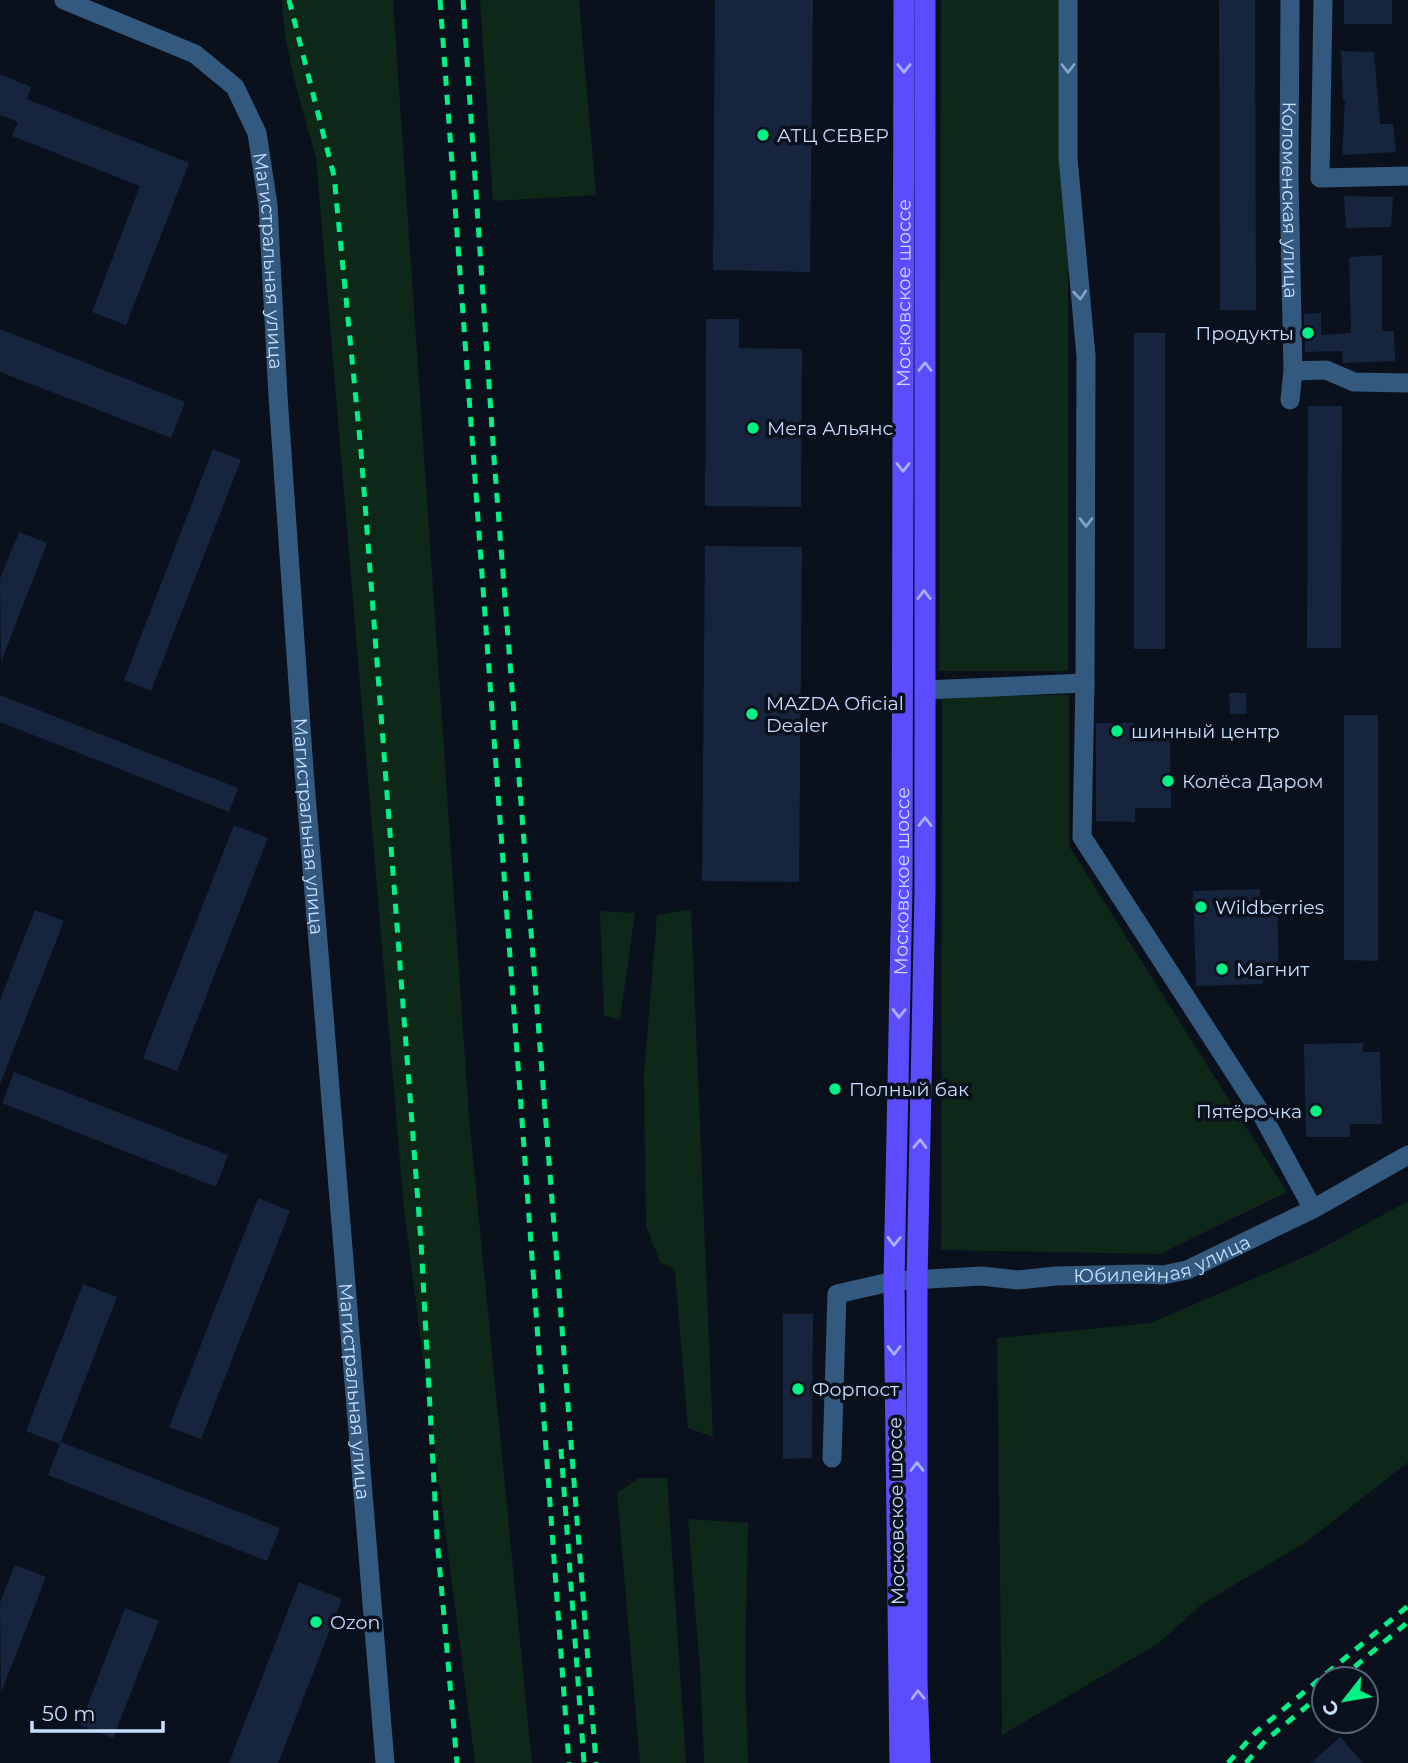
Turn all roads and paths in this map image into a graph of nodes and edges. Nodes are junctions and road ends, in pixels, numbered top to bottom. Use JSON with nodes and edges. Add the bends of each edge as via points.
{"nodes":[{"id":1,"x":64,"y":0,"type":"edge"},
{"id":2,"x":904,"y":0,"type":"edge"},
{"id":3,"x":925,"y":0,"type":"edge"},
{"id":4,"x":1068,"y":0,"type":"edge"},
{"id":5,"x":1290,"y":0,"type":"edge"},
{"id":6,"x":1323,"y":0,"type":"edge"},
{"id":7,"x":1408,"y":176,"type":"edge"},
{"id":8,"x":1293,"y":371,"type":"junction"},
{"id":9,"x":1408,"y":383,"type":"edge"},
{"id":10,"x":1290,"y":401,"type":"dead end"},
{"id":11,"x":1086,"y":683,"type":"junction"},
{"id":12,"x":924,"y":690,"type":"junction"},
{"id":13,"x":1408,"y":1155,"type":"edge"},
{"id":14,"x":1313,"y":1209,"type":"junction"},
{"id":15,"x":894,"y":1281,"type":"junction"},
{"id":16,"x":918,"y":1281,"type":"junction"},
{"id":17,"x":832,"y":1458,"type":"dead end"},
{"id":18,"x":385,"y":1763,"type":"edge"},
{"id":19,"x":900,"y":1763,"type":"edge"},
{"id":20,"x":920,"y":1763,"type":"edge"}],
"edges":[{"from":1,"to":18,"type":"street","name":"Магистральная улица","via":[[195,54],[235,87],[257,133],[268,205],[302,742]]},
{"from":2,"to":15,"type":"main road","name":"Московское шоссе","one_way":true,"via":[[902,886]]},
{"from":12,"to":3,"type":"main road","name":"Московское шоссе","one_way":true},
{"from":4,"to":11,"type":"street","one_way":true,"via":[[1068,158],[1086,356]]},
{"from":5,"to":8,"type":"street","name":"Коломенская улица"},
{"from":6,"to":7,"type":"street","via":[[1320,178]]},
{"from":8,"to":9,"type":"street","via":[[1326,370],[1354,382]]},
{"from":8,"to":10,"type":"street","name":"Коломенская улица"},
{"from":11,"to":12,"type":"street"},
{"from":11,"to":14,"type":"street","via":[[1082,837],[1262,1115]]},
{"from":16,"to":12,"type":"main road","name":"Московское шоссе","one_way":true},
{"from":13,"to":14,"type":"street","name":"Юбилейная улица"},
{"from":14,"to":16,"type":"street","name":"Юбилейная улица","via":[[1187,1270],[1163,1275]]},
{"from":15,"to":16,"type":"street","name":"Юбилейная улица"},
{"from":15,"to":17,"type":"street","name":"Юбилейная улица","via":[[837,1294]]},
{"from":15,"to":19,"type":"main road","name":"Московское шоссе","one_way":true},
{"from":20,"to":16,"type":"main road","name":"Московское шоссе","one_way":true}]}
